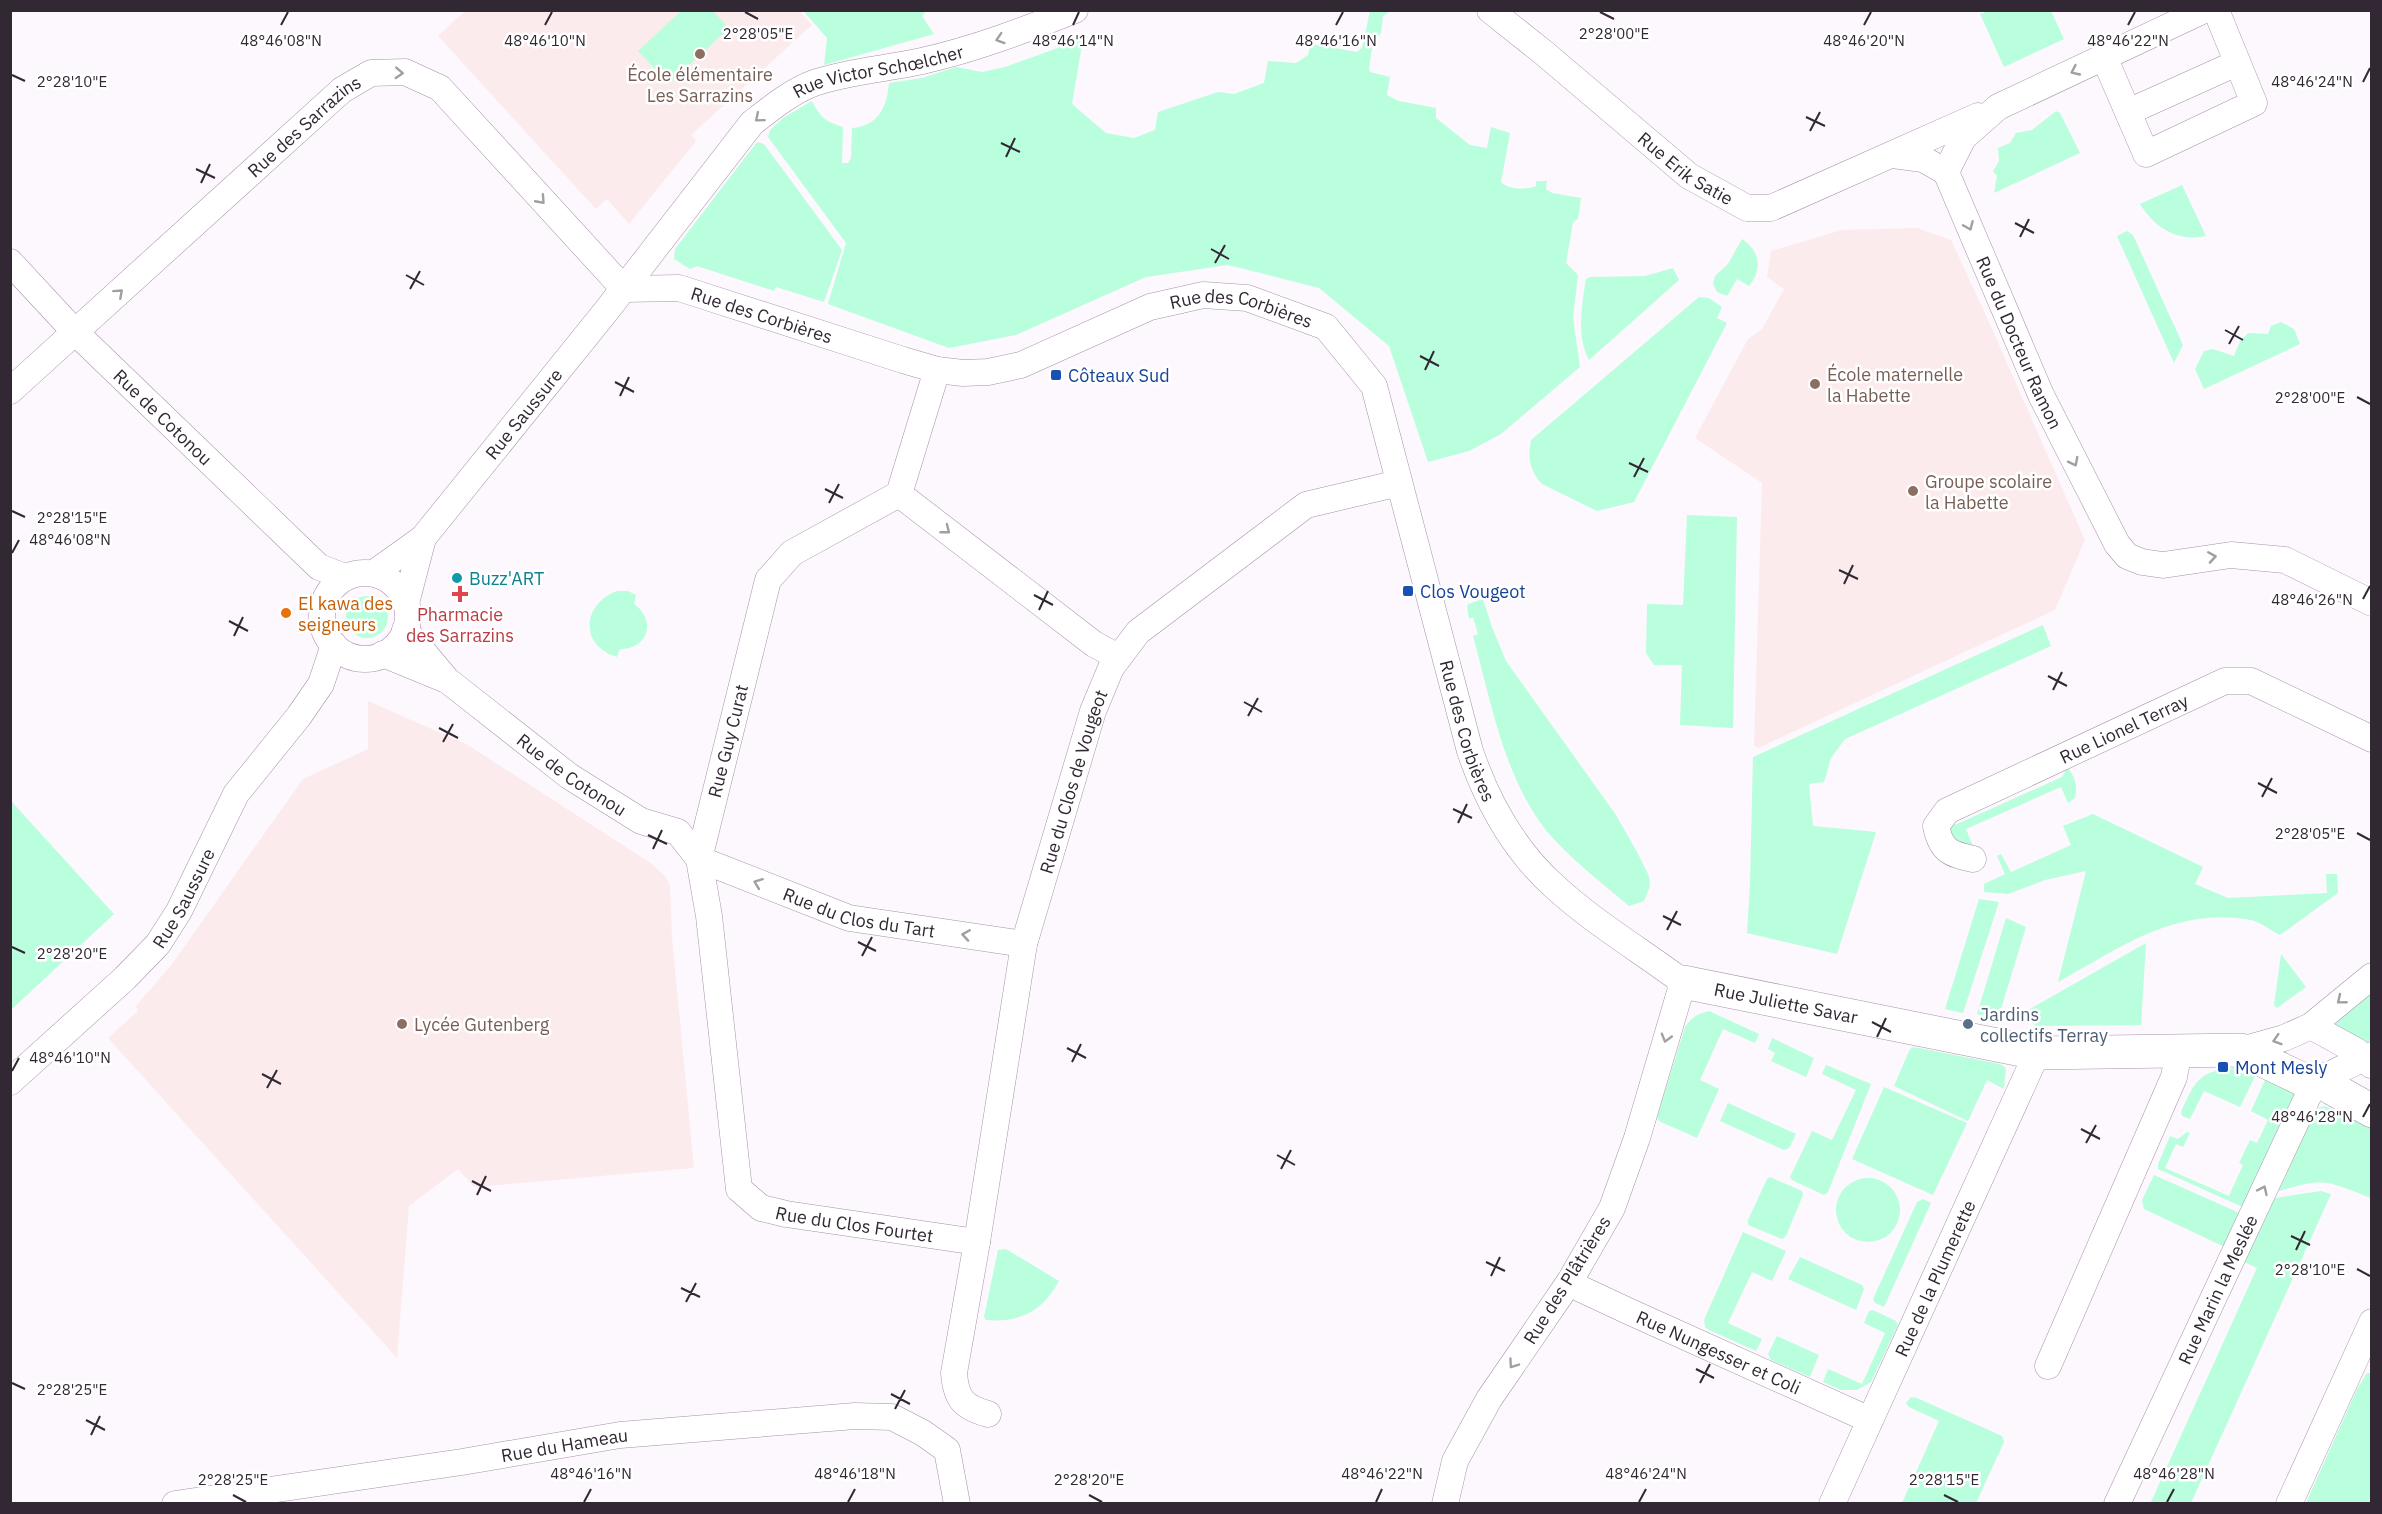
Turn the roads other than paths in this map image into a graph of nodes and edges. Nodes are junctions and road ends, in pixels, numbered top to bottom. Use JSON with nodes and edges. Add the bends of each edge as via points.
{"nodes":[{"id":1,"x":1075,"y":10,"type":"edge"},
{"id":2,"x":1490,"y":10,"type":"edge"},
{"id":3,"x":2204,"y":10,"type":"edge"},
{"id":4,"x":2216,"y":10,"type":"edge"},
{"id":5,"x":2104,"y":57,"type":"junction"},
{"id":6,"x":2237,"y":63,"type":"junction"},
{"id":7,"x":1998,"y":107,"type":"junction"},
{"id":8,"x":2128,"y":112,"type":"junction"},
{"id":9,"x":1893,"y":155,"type":"junction"},
{"id":10,"x":1946,"y":172,"type":"junction"},
{"id":11,"x":10,"y":262,"type":"edge"},
{"id":12,"x":624,"y":289,"type":"junction"},
{"id":13,"x":75,"y":332,"type":"junction"},
{"id":14,"x":937,"y":370,"type":"junction"},
{"id":15,"x":10,"y":391,"type":"edge"},
{"id":16,"x":1399,"y":483,"type":"junction"},
{"id":17,"x":900,"y":494,"type":"junction"},
{"id":18,"x":423,"y":538,"type":"junction"},
{"id":19,"x":319,"y":567,"type":"junction"},
{"id":20,"x":374,"y":573,"type":"junction"},
{"id":21,"x":345,"y":577,"type":"junction"},
{"id":22,"x":325,"y":599,"type":"junction"},
{"id":23,"x":406,"y":603,"type":"junction"},
{"id":24,"x":2372,"y":603,"type":"edge"},
{"id":25,"x":405,"y":630,"type":"junction"},
{"id":26,"x":334,"y":645,"type":"junction"},
{"id":27,"x":383,"y":654,"type":"junction"},
{"id":28,"x":356,"y":657,"type":"junction"},
{"id":29,"x":1118,"y":657,"type":"junction"},
{"id":30,"x":447,"y":680,"type":"junction"},
{"id":31,"x":321,"y":684,"type":"junction"},
{"id":32,"x":2372,"y":739,"type":"edge"},
{"id":33,"x":1973,"y":858,"type":"dead end"},
{"id":34,"x":699,"y":859,"type":"junction"},
{"id":35,"x":1024,"y":944,"type":"junction"},
{"id":36,"x":2372,"y":976,"type":"edge"},
{"id":37,"x":1683,"y":982,"type":"junction"},
{"id":38,"x":2311,"y":1026,"type":"junction"},
{"id":39,"x":2241,"y":1050,"type":"junction"},
{"id":40,"x":2180,"y":1052,"type":"junction"},
{"id":41,"x":2037,"y":1053,"type":"junction"},
{"id":42,"x":2370,"y":1060,"type":"edge"},
{"id":43,"x":2323,"y":1079,"type":"junction"},
{"id":44,"x":10,"y":1082,"type":"edge"},
{"id":45,"x":2372,"y":1111,"type":"edge"},
{"id":46,"x":739,"y":1189,"type":"joint"},
{"id":47,"x":977,"y":1242,"type":"junction"},
{"id":48,"x":1570,"y":1281,"type":"junction"},
{"id":49,"x":2368,"y":1338,"type":"edge"},
{"id":50,"x":2048,"y":1366,"type":"dead end"},
{"id":51,"x":988,"y":1414,"type":"dead end"},
{"id":52,"x":1870,"y":1420,"type":"junction"},
{"id":53,"x":176,"y":1503,"type":"edge"},
{"id":54,"x":957,"y":1503,"type":"edge"},
{"id":55,"x":1445,"y":1503,"type":"edge"},
{"id":56,"x":1832,"y":1503,"type":"edge"},
{"id":57,"x":2117,"y":1503,"type":"edge"},
{"id":58,"x":2289,"y":1503,"type":"edge"}],
"edges":[{"from":1,"to":12,"type":"street","name":"Rue Victor Schœlcher","one_way":true,"via":[[966,50],[811,84],[770,109],[752,123]]},
{"from":2,"to":9,"type":"street","name":"Rue Erik Satie","via":[[1689,176],[1747,208],[1771,208]]},
{"from":3,"to":5,"type":"street"},
{"from":4,"to":6,"type":"street"},
{"from":5,"to":7,"type":"street","one_way":true},
{"from":5,"to":8,"type":"street"},
{"from":6,"to":8,"type":"street"},
{"from":6,"to":8,"type":"street","via":[[2254,103],[2146,154]]},
{"from":7,"to":9,"type":"street","name":"Rue Erik Satie"},
{"from":7,"to":10,"type":"street","via":[[1963,138]]},
{"from":9,"to":10,"type":"street","via":[[1923,159]]},
{"from":10,"to":24,"type":"street","name":"Rue du Docteur Ramon","one_way":true,"via":[[2041,395],[2117,544],[2127,555],[2163,565],[2231,555],[2284,560]]},
{"from":11,"to":13,"type":"street","name":"Rue de Cotonou"},
{"from":13,"to":12,"type":"street","name":"Rue des Sarrazins","one_way":true,"via":[[342,90],[371,74],[405,72],[440,88]]},
{"from":12,"to":14,"type":"street","name":"Rue des Corbières","via":[[679,288]]},
{"from":12,"to":18,"type":"street","name":"Rue Saussure"},
{"from":13,"to":15,"type":"street","name":"Rue des Sarrazins"},
{"from":13,"to":19,"type":"street","name":"Rue de Cotonou"},
{"from":14,"to":16,"type":"street","name":"Rue des Corbières","via":[[963,374],[1021,365],[1149,307],[1203,295],[1247,298],[1326,327],[1374,386]]},
{"from":14,"to":17,"type":"street"},
{"from":16,"to":29,"type":"street","name":"Rue du Clos de Vougeot","via":[[1306,505],[1138,632]]},
{"from":16,"to":37,"type":"street","name":"Rue des Corbières","via":[[1470,751],[1498,815],[1553,885]]},
{"from":17,"to":29,"type":"street","one_way":true,"via":[[1094,644]]},
{"from":17,"to":34,"type":"street","name":"Rue Guy Curat","via":[[792,553],[768,580]]},
{"from":18,"to":20,"type":"street","name":"Rue Saussure"},
{"from":18,"to":23,"type":"street","name":"Rue Saussure"},
{"from":19,"to":21,"type":"street","name":"Rue de Cotonou"},
{"from":19,"to":22,"type":"street"},
{"from":20,"to":21,"type":"street"},
{"from":20,"to":23,"type":"street","via":[[399,589]]},
{"from":21,"to":22,"type":"street"},
{"from":22,"to":26,"type":"street","via":[[324,627]]},
{"from":23,"to":25,"type":"street"},
{"from":25,"to":27,"type":"street","via":[[399,642]]},
{"from":25,"to":30,"type":"street","name":"Rue de Cotonou"},
{"from":26,"to":28,"type":"street"},
{"from":26,"to":31,"type":"street","name":"Rue Saussure"},
{"from":27,"to":28,"type":"street"},
{"from":27,"to":30,"type":"street","name":"Rue de Cotonou"},
{"from":28,"to":31,"type":"street","name":"Rue Saussure"},
{"from":29,"to":35,"type":"street","name":"Rue du Clos de Vougeot","via":[[1093,711]]},
{"from":30,"to":34,"type":"street","name":"Rue de Cotonou","via":[[569,776],[641,821],[678,832]]},
{"from":31,"to":44,"type":"street","name":"Rue Saussure","via":[[236,794],[179,911],[158,944]]},
{"from":32,"to":33,"type":"street","name":"Rue Lionel Terray","via":[[2251,681],[2225,681],[1947,811],[1936,826],[1939,842],[1953,855]]},
{"from":35,"to":34,"type":"street","name":"Rue du Clos du Tart","one_way":true,"via":[[849,918]]},
{"from":34,"to":46,"type":"street","name":"Rue Guy Curat","via":[[709,916]]},
{"from":35,"to":47,"type":"street","name":"Rue du Clos de Vougeot"},
{"from":36,"to":38,"type":"street","one_way":true},
{"from":37,"to":41,"type":"street","name":"Rue Juliette Savar"},
{"from":37,"to":48,"type":"street","name":"Rue des Plâtrières","one_way":true,"via":[[1612,1208]]},
{"from":38,"to":39,"type":"street","one_way":true},
{"from":38,"to":42,"type":"street"},
{"from":38,"to":43,"type":"street"},
{"from":39,"to":40,"type":"street","name":"Rue Juliette Savar"},
{"from":39,"to":43,"type":"street","name":"Rue Juliette Savar","via":[[2306,1081]]},
{"from":40,"to":41,"type":"street","name":"Rue Juliette Savar"},
{"from":40,"to":50,"type":"street","via":[[2174,1077]]},
{"from":41,"to":52,"type":"street","name":"Rue de la Plumerette"},
{"from":42,"to":43,"type":"street","via":[[2352,1062]]},
{"from":43,"to":45,"type":"street","name":"Rue Juliette Savar"},
{"from":57,"to":43,"type":"street","name":"Rue Marin la Meslée","one_way":true,"via":[[2308,1096]]},
{"from":46,"to":47,"type":"street","name":"Rue du Clos Fourtet","via":[[761,1208],[786,1214]]},
{"from":47,"to":51,"type":"street","name":"Rue du Clos de Vougeot","via":[[954,1373],[955,1386],[964,1404]]},
{"from":48,"to":52,"type":"street","name":"Rue Nungesser et Coli"},
{"from":48,"to":55,"type":"street","name":"Rue des Plâtrières","one_way":true,"via":[[1489,1399],[1455,1461]]},
{"from":49,"to":58,"type":"street"},
{"from":52,"to":56,"type":"street","name":"Rue de la Plumerette"},
{"from":53,"to":54,"type":"street","name":"Rue du Hameau","via":[[620,1435],[855,1416],[892,1417],[947,1450]]}]}
